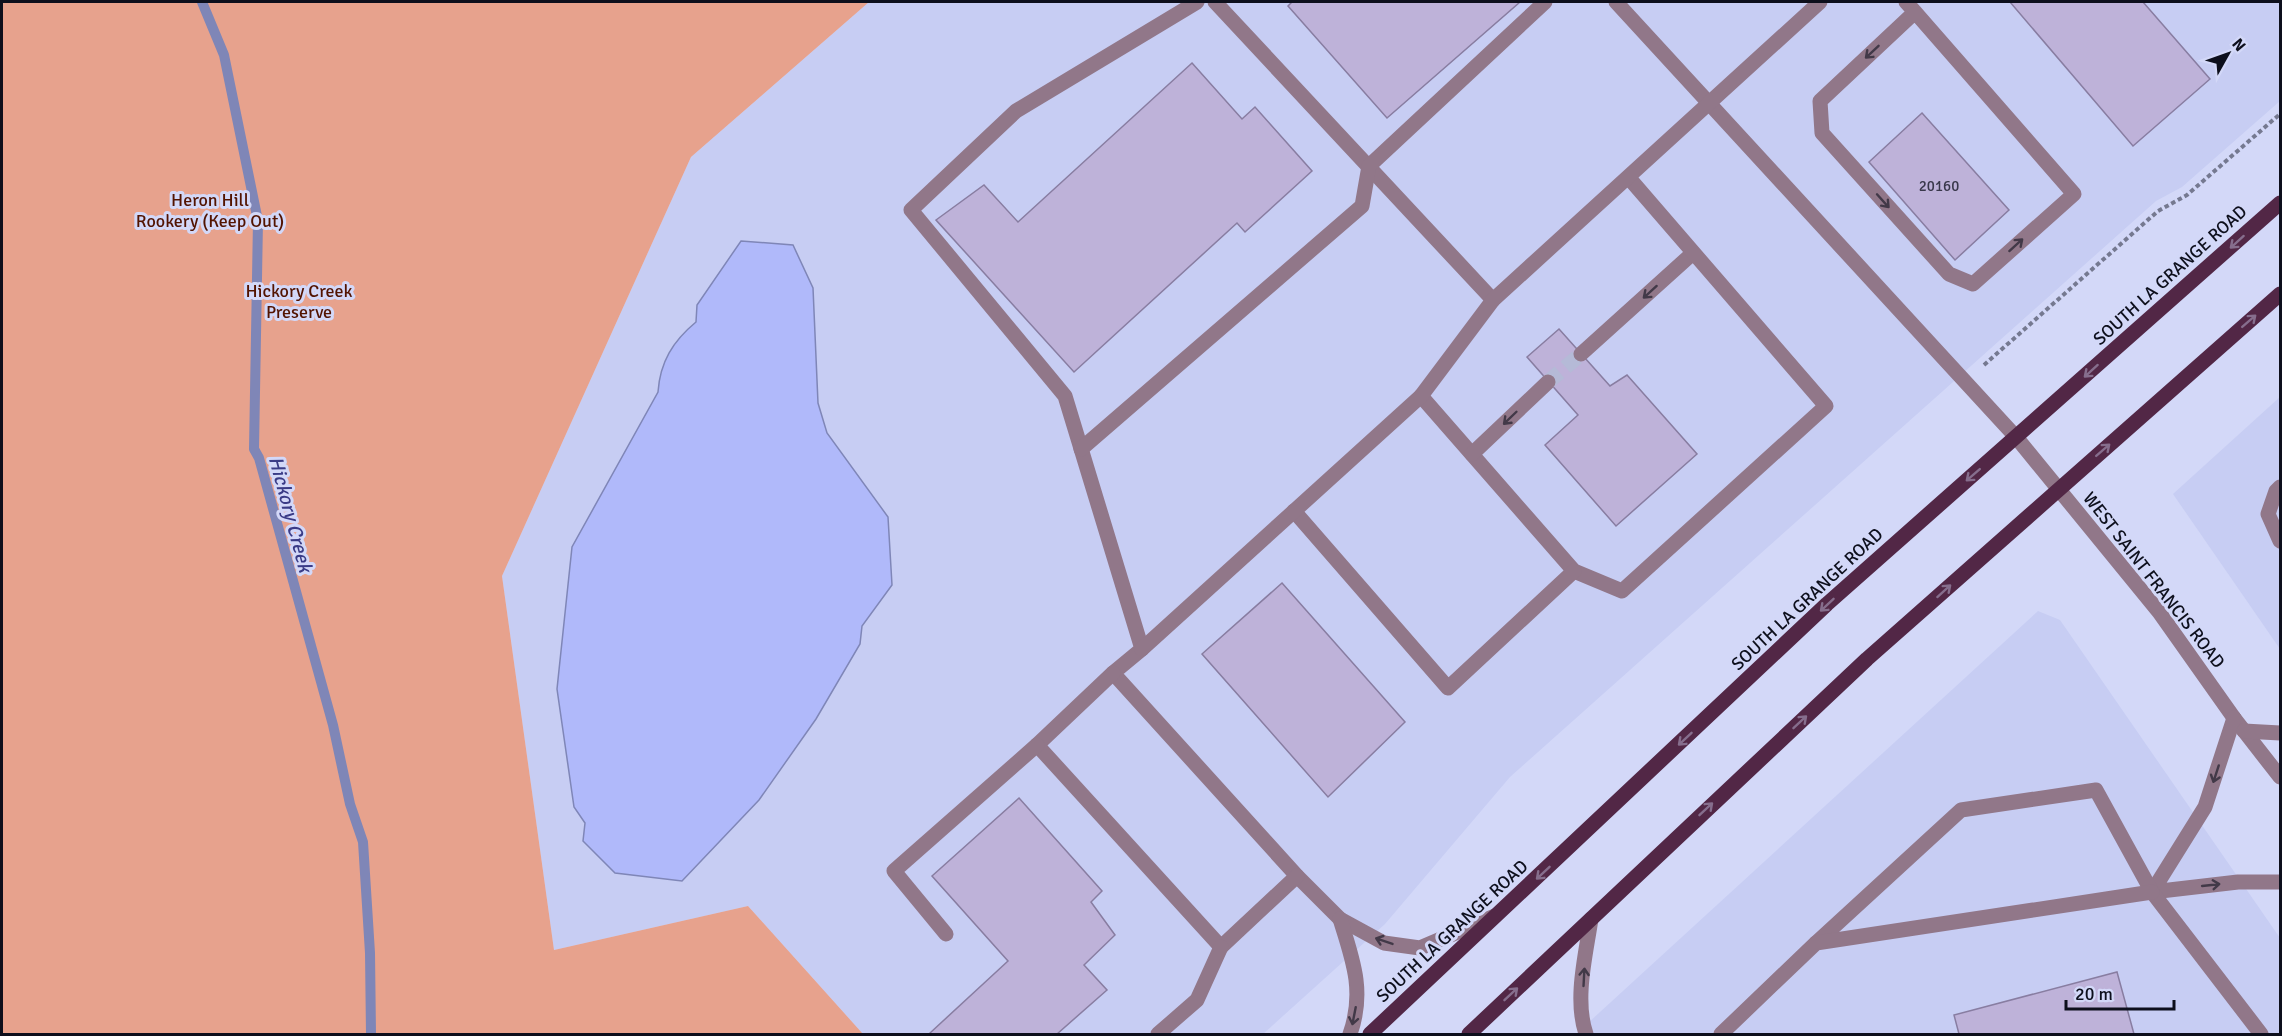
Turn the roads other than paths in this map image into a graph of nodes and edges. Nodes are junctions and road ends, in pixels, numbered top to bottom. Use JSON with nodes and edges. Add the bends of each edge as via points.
{"nodes":[{"id":1,"x":1197,"y":2,"type":"edge"},
{"id":2,"x":1215,"y":2,"type":"edge"},
{"id":3,"x":1545,"y":2,"type":"edge"},
{"id":4,"x":1616,"y":2,"type":"edge"},
{"id":5,"x":1820,"y":2,"type":"edge"},
{"id":6,"x":1910,"y":7,"type":"edge"},
{"id":7,"x":1709,"y":105,"type":"junction"},
{"id":8,"x":1369,"y":166,"type":"junction"},
{"id":9,"x":1629,"y":178,"type":"junction"},
{"id":10,"x":2280,"y":203,"type":"edge"},
{"id":11,"x":1694,"y":253,"type":"junction"},
{"id":12,"x":2280,"y":294,"type":"edge"},
{"id":13,"x":1493,"y":300,"type":"junction"},
{"id":14,"x":1581,"y":354,"type":"tunnel mouth"},
{"id":15,"x":1548,"y":382,"type":"tunnel mouth"},
{"id":16,"x":1421,"y":396,"type":"junction"},
{"id":17,"x":2016,"y":437,"type":"junction"},
{"id":18,"x":1082,"y":449,"type":"junction"},
{"id":19,"x":1472,"y":454,"type":"junction"},
{"id":20,"x":2280,"y":487,"type":"edge"},
{"id":21,"x":2059,"y":489,"type":"junction"},
{"id":22,"x":1294,"y":511,"type":"junction"},
{"id":23,"x":2280,"y":541,"type":"edge"},
{"id":24,"x":1574,"y":571,"type":"junction"},
{"id":25,"x":1142,"y":649,"type":"junction"},
{"id":26,"x":1113,"y":673,"type":"junction"},
{"id":27,"x":2234,"y":718,"type":"junction"},
{"id":28,"x":2244,"y":731,"type":"junction"},
{"id":29,"x":2280,"y":733,"type":"edge"},
{"id":30,"x":1037,"y":745,"type":"junction"},
{"id":31,"x":2280,"y":777,"type":"edge"},
{"id":32,"x":1297,"y":876,"type":"junction"},
{"id":33,"x":2280,"y":882,"type":"edge"},
{"id":34,"x":2152,"y":892,"type":"junction"},
{"id":35,"x":1498,"y":915,"type":"junction"},
{"id":36,"x":1340,"y":918,"type":"junction"},
{"id":37,"x":1591,"y":919,"type":"junction"},
{"id":38,"x":946,"y":933,"type":"dead end"},
{"id":39,"x":1816,"y":943,"type":"junction"},
{"id":40,"x":1221,"y":947,"type":"junction"},
{"id":41,"x":1158,"y":1035,"type":"edge"},
{"id":42,"x":1350,"y":1035,"type":"edge"},
{"id":43,"x":1370,"y":1035,"type":"edge"},
{"id":44,"x":1469,"y":1035,"type":"edge"},
{"id":45,"x":1586,"y":1035,"type":"edge"},
{"id":46,"x":1721,"y":1035,"type":"edge"},
{"id":47,"x":2261,"y":1035,"type":"edge"}],
"edges":[{"from":1,"to":18,"type":"street","via":[[1016,111],[911,210],[1065,396]]},
{"from":2,"to":8,"type":"street"},
{"from":3,"to":8,"type":"street"},
{"from":4,"to":7,"type":"street","name":"WEST SAINT FRANCIS ROAD"},
{"from":5,"to":7,"type":"street"},
{"from":6,"to":6,"type":"street","one_way":true,"via":[[1820,101],[1822,133],[1949,274],[1973,284],[2074,194]]},
{"from":7,"to":9,"type":"street"},
{"from":7,"to":17,"type":"street","name":"WEST SAINT FRANCIS ROAD"},
{"from":8,"to":13,"type":"street"},
{"from":8,"to":18,"type":"street","via":[[1362,206]]},
{"from":9,"to":11,"type":"street"},
{"from":9,"to":13,"type":"street"},
{"from":10,"to":17,"type":"main road","name":"SOUTH LA GRANGE ROAD","one_way":true},
{"from":11,"to":14,"type":"street","one_way":true},
{"from":11,"to":24,"type":"street","via":[[1826,406],[1622,591]]},
{"from":21,"to":12,"type":"main road","one_way":true},
{"from":13,"to":16,"type":"street"},
{"from":15,"to":19,"type":"street","one_way":true},
{"from":16,"to":19,"type":"street"},
{"from":16,"to":22,"type":"street"},
{"from":17,"to":21,"type":"street","name":"WEST SAINT FRANCIS ROAD"},
{"from":17,"to":35,"type":"main road","name":"SOUTH LA GRANGE ROAD","one_way":true,"via":[[1827,604]]},
{"from":18,"to":25,"type":"street"},
{"from":19,"to":24,"type":"street"},
{"from":20,"to":23,"type":"street","via":[[2268,513]]},
{"from":21,"to":27,"type":"street","name":"WEST SAINT FRANCIS ROAD","via":[[2159,612]]},
{"from":37,"to":21,"type":"main road","one_way":true,"via":[[1867,659]]},
{"from":22,"to":24,"type":"street","via":[[1448,688]]},
{"from":22,"to":25,"type":"street"},
{"from":25,"to":26,"type":"street"},
{"from":26,"to":30,"type":"street"},
{"from":26,"to":32,"type":"street"},
{"from":27,"to":28,"type":"street","name":"WEST SAINT FRANCIS ROAD"},
{"from":27,"to":34,"type":"street","one_way":true,"via":[[2205,807]]},
{"from":28,"to":29,"type":"street"},
{"from":28,"to":31,"type":"street","name":"WEST SAINT FRANCIS ROAD"},
{"from":30,"to":38,"type":"street","via":[[894,871]]},
{"from":30,"to":40,"type":"street"},
{"from":32,"to":36,"type":"street"},
{"from":32,"to":40,"type":"street"},
{"from":34,"to":33,"type":"street","one_way":true,"via":[[2238,882]]},
{"from":34,"to":39,"type":"street"},
{"from":34,"to":39,"type":"street","via":[[2096,790],[1961,810]]},
{"from":34,"to":47,"type":"street"},
{"from":35,"to":36,"type":"street","one_way":true,"via":[[1420,948],[1384,943]]},
{"from":35,"to":43,"type":"main road","name":"SOUTH LA GRANGE ROAD"},
{"from":36,"to":42,"type":"street","one_way":true,"via":[[1357,971],[1356,1016]]},
{"from":44,"to":37,"type":"main road","one_way":true},
{"from":45,"to":37,"type":"street","one_way":true,"via":[[1582,1023],[1583,970]]},
{"from":39,"to":46,"type":"street"},
{"from":40,"to":41,"type":"street","via":[[1197,1000]]}]}
